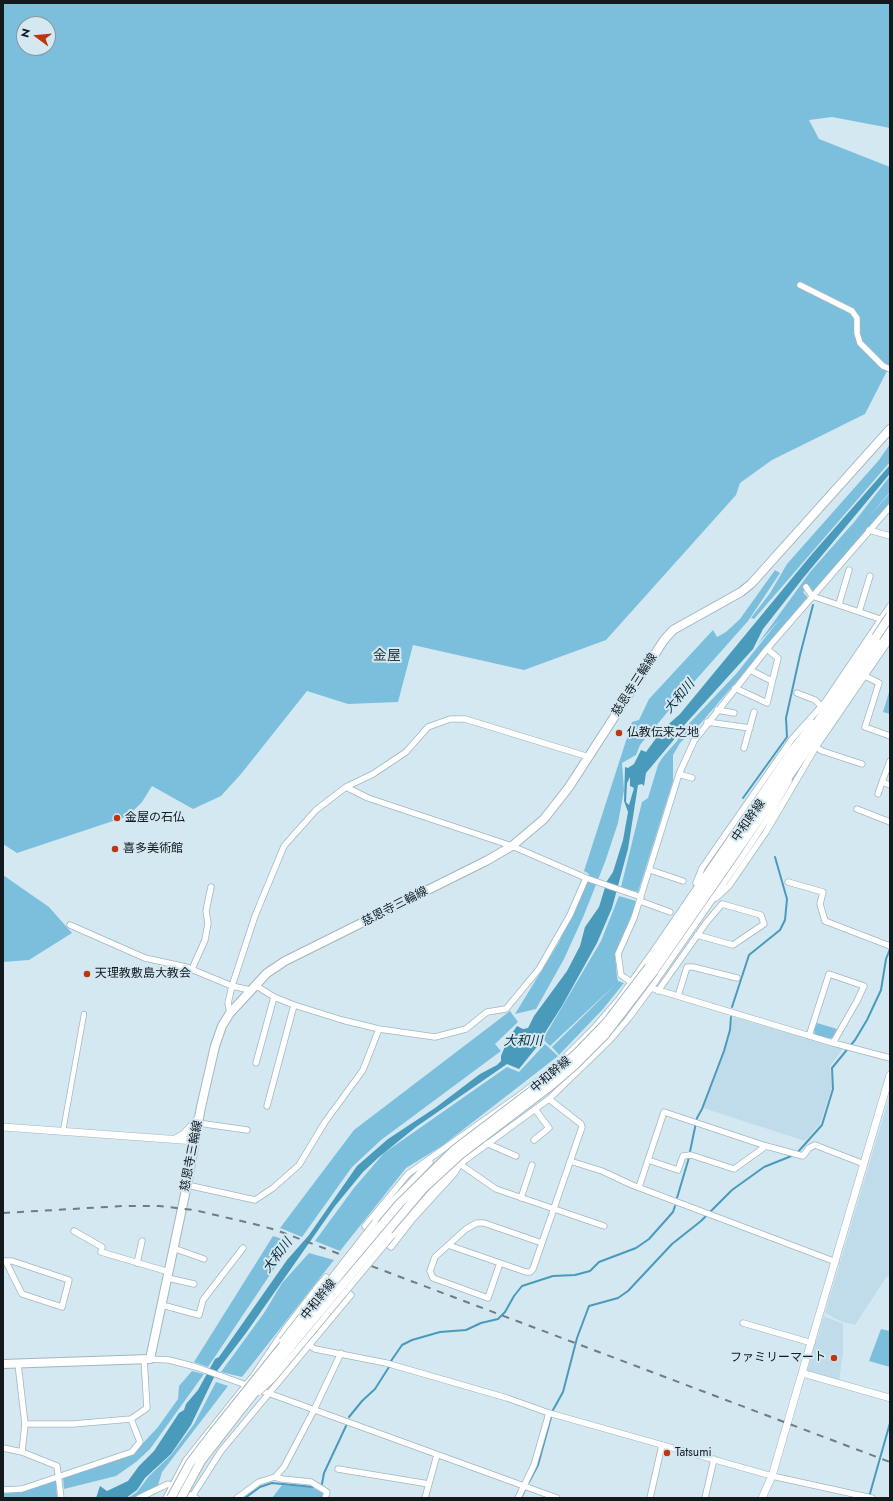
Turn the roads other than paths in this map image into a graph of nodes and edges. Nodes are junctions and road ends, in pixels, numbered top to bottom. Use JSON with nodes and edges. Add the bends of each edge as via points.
{"nodes":[{"id":1,"x":800,"y":284,"type":"dead end"},
{"id":2,"x":890,"y":369,"type":"edge"},
{"id":3,"x":890,"y":429,"type":"edge"},
{"id":4,"x":890,"y":506,"type":"edge"},
{"id":5,"x":869,"y":530,"type":"junction"},
{"id":6,"x":890,"y":536,"type":"edge"},
{"id":7,"x":849,"y":570,"type":"dead end"},
{"id":8,"x":870,"y":576,"type":"dead end"},
{"id":9,"x":806,"y":587,"type":"dead end"},
{"id":10,"x":812,"y":596,"type":"junction"},
{"id":11,"x":838,"y":604,"type":"junction"},
{"id":12,"x":890,"y":606,"type":"edge"},
{"id":13,"x":859,"y":612,"type":"junction"},
{"id":14,"x":890,"y":616,"type":"edge"},
{"id":15,"x":881,"y":619,"type":"junction"},
{"id":16,"x":890,"y":622,"type":"edge"},
{"id":17,"x":890,"y":630,"type":"edge"},
{"id":18,"x":883,"y":639,"type":"edge"},
{"id":19,"x":767,"y":649,"type":"junction"},
{"id":20,"x":750,"y":670,"type":"junction"},
{"id":21,"x":866,"y":676,"type":"junction"},
{"id":22,"x":772,"y":681,"type":"junction"},
{"id":23,"x":735,"y":688,"type":"junction"},
{"id":24,"x":797,"y":694,"type":"dead end"},
{"id":25,"x":824,"y":707,"type":"junction"},
{"id":26,"x":717,"y":710,"type":"junction"},
{"id":27,"x":754,"y":712,"type":"dead end"},
{"id":28,"x":734,"y":713,"type":"dead end"},
{"id":29,"x":707,"y":722,"type":"junction"},
{"id":30,"x":750,"y":728,"type":"junction"},
{"id":31,"x":890,"y":736,"type":"edge"},
{"id":32,"x":816,"y":747,"type":"junction"},
{"id":33,"x":744,"y":748,"type":"dead end"},
{"id":34,"x":589,"y":757,"type":"junction"},
{"id":35,"x":800,"y":761,"type":"junction"},
{"id":36,"x":890,"y":761,"type":"edge"},
{"id":37,"x":862,"y":764,"type":"dead end"},
{"id":38,"x":679,"y":774,"type":"junction"},
{"id":39,"x":692,"y":778,"type":"dead end"},
{"id":40,"x":882,"y":782,"type":"junction"},
{"id":41,"x":890,"y":785,"type":"edge"},
{"id":42,"x":346,"y":787,"type":"junction"},
{"id":43,"x":878,"y":794,"type":"dead end"},
{"id":44,"x":857,"y":809,"type":"dead end"},
{"id":45,"x":890,"y":822,"type":"edge"},
{"id":46,"x":512,"y":846,"type":"junction"},
{"id":47,"x":650,"y":870,"type":"junction"},
{"id":48,"x":586,"y":878,"type":"junction"},
{"id":49,"x":683,"y":881,"type":"dead end"},
{"id":50,"x":788,"y":882,"type":"dead end"},
{"id":51,"x":211,"y":887,"type":"dead end"},
{"id":52,"x":640,"y":899,"type":"junction"},
{"id":53,"x":707,"y":907,"type":"junction"},
{"id":54,"x":670,"y":912,"type":"dead end"},
{"id":55,"x":70,"y":925,"type":"dead end"},
{"id":56,"x":697,"y":935,"type":"junction"},
{"id":57,"x":889,"y":946,"type":"edge"},
{"id":58,"x":192,"y":969,"type":"junction"},
{"id":59,"x":652,"y":969,"type":"junction"},
{"id":60,"x":737,"y":978,"type":"dead end"},
{"id":61,"x":631,"y":982,"type":"junction"},
{"id":62,"x":232,"y":986,"type":"junction"},
{"id":63,"x":253,"y":987,"type":"junction"},
{"id":64,"x":651,"y":988,"type":"junction"},
{"id":65,"x":658,"y":990,"type":"junction"},
{"id":66,"x":678,"y":996,"type":"junction"},
{"id":67,"x":274,"y":997,"type":"junction"},
{"id":68,"x":294,"y":1005,"type":"junction"},
{"id":69,"x":230,"y":1013,"type":"junction"},
{"id":70,"x":84,"y":1014,"type":"dead end"},
{"id":71,"x":379,"y":1028,"type":"junction"},
{"id":72,"x":809,"y":1036,"type":"junction"},
{"id":73,"x":833,"y":1043,"type":"junction"},
{"id":74,"x":890,"y":1058,"type":"edge"},
{"id":75,"x":256,"y":1063,"type":"dead end"},
{"id":76,"x":890,"y":1075,"type":"edge"},
{"id":77,"x":549,"y":1099,"type":"junction"},
{"id":78,"x":267,"y":1106,"type":"dead end"},
{"id":79,"x":535,"y":1109,"type":"junction"},
{"id":80,"x":199,"y":1120,"type":"junction"},
{"id":81,"x":3,"y":1126,"type":"edge"},
{"id":82,"x":248,"y":1130,"type":"dead end"},
{"id":83,"x":63,"y":1131,"type":"junction"},
{"id":84,"x":175,"y":1139,"type":"junction"},
{"id":85,"x":534,"y":1140,"type":"dead end"},
{"id":86,"x":195,"y":1141,"type":"junction"},
{"id":87,"x":486,"y":1143,"type":"junction"},
{"id":88,"x":766,"y":1146,"type":"junction"},
{"id":89,"x":439,"y":1153,"type":"junction"},
{"id":90,"x":516,"y":1156,"type":"dead end"},
{"id":91,"x":570,"y":1160,"type":"junction"},
{"id":92,"x":648,"y":1160,"type":"junction"},
{"id":93,"x":460,"y":1164,"type":"junction"},
{"id":94,"x":864,"y":1164,"type":"junction"},
{"id":95,"x":532,"y":1165,"type":"dead end"},
{"id":96,"x":187,"y":1185,"type":"junction"},
{"id":97,"x":639,"y":1187,"type":"junction"},
{"id":98,"x":521,"y":1198,"type":"junction"},
{"id":99,"x":553,"y":1209,"type":"junction"},
{"id":100,"x":604,"y":1226,"type":"dead end"},
{"id":101,"x":74,"y":1231,"type":"dead end"},
{"id":102,"x":142,"y":1241,"type":"dead end"},
{"id":103,"x":542,"y":1243,"type":"junction"},
{"id":104,"x":448,"y":1245,"type":"junction"},
{"id":105,"x":173,"y":1248,"type":"junction"},
{"id":106,"x":243,"y":1248,"type":"dead end"},
{"id":107,"x":204,"y":1259,"type":"dead end"},
{"id":108,"x":4,"y":1262,"type":"edge"},
{"id":109,"x":836,"y":1262,"type":"junction"},
{"id":110,"x":137,"y":1263,"type":"junction"},
{"id":111,"x":500,"y":1263,"type":"junction"},
{"id":112,"x":168,"y":1275,"type":"junction"},
{"id":113,"x":194,"y":1284,"type":"dead end"},
{"id":114,"x":162,"y":1305,"type":"junction"},
{"id":115,"x":743,"y":1323,"type":"dead end"},
{"id":116,"x":285,"y":1329,"type":"junction"},
{"id":117,"x":812,"y":1343,"type":"junction"},
{"id":118,"x":307,"y":1346,"type":"junction"},
{"id":119,"x":341,"y":1353,"type":"junction"},
{"id":120,"x":147,"y":1359,"type":"junction"},
{"id":121,"x":3,"y":1364,"type":"edge"},
{"id":122,"x":18,"y":1364,"type":"junction"},
{"id":123,"x":261,"y":1371,"type":"junction"},
{"id":124,"x":802,"y":1373,"type":"junction"},
{"id":125,"x":246,"y":1385,"type":"junction"},
{"id":126,"x":268,"y":1393,"type":"junction"},
{"id":127,"x":890,"y":1398,"type":"edge"},
{"id":128,"x":244,"y":1405,"type":"junction"},
{"id":129,"x":314,"y":1410,"type":"junction"},
{"id":130,"x":549,"y":1413,"type":"junction"},
{"id":131,"x":131,"y":1419,"type":"junction"},
{"id":132,"x":25,"y":1424,"type":"junction"},
{"id":133,"x":662,"y":1446,"type":"junction"},
{"id":134,"x":3,"y":1448,"type":"edge"},
{"id":135,"x":22,"y":1452,"type":"junction"},
{"id":136,"x":437,"y":1455,"type":"junction"},
{"id":137,"x":714,"y":1460,"type":"junction"},
{"id":138,"x":338,"y":1469,"type":"dead end"},
{"id":139,"x":772,"y":1476,"type":"junction"},
{"id":140,"x":275,"y":1477,"type":"junction"},
{"id":141,"x":59,"y":1478,"type":"junction"},
{"id":142,"x":429,"y":1484,"type":"junction"},
{"id":143,"x":172,"y":1485,"type":"junction"},
{"id":144,"x":522,"y":1486,"type":"junction"},
{"id":145,"x":3,"y":1490,"type":"edge"},
{"id":146,"x":193,"y":1497,"type":"edge"},
{"id":147,"x":869,"y":1497,"type":"edge"},
{"id":148,"x":61,"y":1498,"type":"edge"},
{"id":149,"x":139,"y":1498,"type":"edge"},
{"id":150,"x":166,"y":1498,"type":"edge"},
{"id":151,"x":171,"y":1498,"type":"edge"},
{"id":152,"x":181,"y":1498,"type":"edge"},
{"id":153,"x":237,"y":1498,"type":"edge"},
{"id":154,"x":325,"y":1498,"type":"edge"},
{"id":155,"x":425,"y":1498,"type":"edge"},
{"id":156,"x":518,"y":1498,"type":"edge"},
{"id":157,"x":557,"y":1498,"type":"edge"},
{"id":158,"x":650,"y":1498,"type":"edge"},
{"id":159,"x":704,"y":1498,"type":"edge"},
{"id":160,"x":762,"y":1498,"type":"edge"}],
"edges":[{"from":1,"to":2,"type":"street","via":[[852,311],[857,318],[860,343],[883,366]]},
{"from":3,"to":34,"type":"main road","name":"慈恩寺三輪線","via":[[773,562],[741,592],[673,630]]},
{"from":4,"to":5,"type":"street"},
{"from":5,"to":6,"type":"street"},
{"from":5,"to":10,"type":"street"},
{"from":7,"to":11,"type":"street"},
{"from":8,"to":13,"type":"street"},
{"from":9,"to":10,"type":"street"},
{"from":10,"to":11,"type":"street"},
{"from":10,"to":19,"type":"street"},
{"from":11,"to":13,"type":"street"},
{"from":12,"to":15,"type":"street"},
{"from":13,"to":15,"type":"street"},
{"from":14,"to":18,"type":"main road","name":"中和幹線","bridge":true},
{"from":15,"to":16,"type":"street"},
{"from":15,"to":25,"type":"street"},
{"from":17,"to":18,"type":"main road","name":"中和幹線"},
{"from":18,"to":21,"type":"street"},
{"from":18,"to":25,"type":"main road","name":"中和幹線"},
{"from":18,"to":35,"type":"main road","name":"中和幹線"},
{"from":19,"to":20,"type":"street"},
{"from":19,"to":22,"type":"street","via":[[778,658]]},
{"from":20,"to":22,"type":"street"},
{"from":20,"to":23,"type":"street"},
{"from":21,"to":31,"type":"street","via":[[879,683],[865,727]]},
{"from":21,"to":32,"type":"street"},
{"from":22,"to":23,"type":"street","via":[[767,704]]},
{"from":23,"to":26,"type":"street"},
{"from":24,"to":25,"type":"street","via":[[815,700]]},
{"from":25,"to":59,"type":"main road","name":"中和幹線"},
{"from":25,"to":61,"type":"street","via":[[791,750]]},
{"from":26,"to":28,"type":"street"},
{"from":26,"to":29,"type":"street"},
{"from":27,"to":30,"type":"street"},
{"from":29,"to":30,"type":"street"},
{"from":29,"to":38,"type":"street","via":[[694,741]]},
{"from":30,"to":33,"type":"street"},
{"from":32,"to":37,"type":"street"},
{"from":32,"to":53,"type":"street","via":[[766,832],[729,886]]},
{"from":34,"to":42,"type":"street","via":[[465,719],[450,719],[428,727],[406,752],[373,774]]},
{"from":34,"to":46,"type":"main road","name":"慈恩寺三輪線","via":[[544,819]]},
{"from":35,"to":53,"type":"street","via":[[768,818]]},
{"from":35,"to":59,"type":"main road","name":"中和幹線"},
{"from":36,"to":40,"type":"street"},
{"from":38,"to":39,"type":"street"},
{"from":38,"to":47,"type":"street"},
{"from":40,"to":41,"type":"street"},
{"from":40,"to":43,"type":"street"},
{"from":42,"to":46,"type":"street","via":[[368,798]]},
{"from":42,"to":62,"type":"street","via":[[316,810],[284,846],[255,916]]},
{"from":44,"to":45,"type":"street"},
{"from":46,"to":48,"type":"street"},
{"from":46,"to":63,"type":"main road","name":"慈恩寺三輪線","via":[[285,961],[267,973]]},
{"from":47,"to":49,"type":"street"},
{"from":47,"to":52,"type":"street"},
{"from":48,"to":52,"type":"street"},
{"from":48,"to":71,"type":"street","via":[[570,915],[540,969],[506,1010],[487,1012],[466,1029],[434,1037]]},
{"from":50,"to":57,"type":"street","via":[[823,892],[820,904],[826,921]]},
{"from":51,"to":58,"type":"street","via":[[206,911],[208,923],[205,940]]},
{"from":52,"to":54,"type":"street"},
{"from":52,"to":61,"type":"street","via":[[618,954],[621,975]]},
{"from":53,"to":64,"type":"street"},
{"from":55,"to":58,"type":"street","via":[[145,958]]},
{"from":56,"to":56,"type":"street","via":[[722,904],[761,915],[764,924],[733,945]]},
{"from":56,"to":65,"type":"street"},
{"from":58,"to":62,"type":"street"},
{"from":59,"to":123,"type":"main road","name":"中和幹線","bridge":true,"via":[[576,1054],[454,1150],[419,1183]]},
{"from":59,"to":128,"type":"main road","name":"中和幹線","bridge":true,"via":[[604,1036],[575,1065],[461,1154],[424,1188]]},
{"from":60,"to":66,"type":"street","via":[[687,967]]},
{"from":61,"to":89,"type":"street","via":[[596,1027],[556,1066]]},
{"from":62,"to":63,"type":"street"},
{"from":62,"to":69,"type":"street","via":[[228,1003]]},
{"from":63,"to":67,"type":"street"},
{"from":63,"to":69,"type":"main road","name":"慈恩寺三輪線"},
{"from":64,"to":65,"type":"street"},
{"from":64,"to":77,"type":"street","via":[[610,1040]]},
{"from":65,"to":66,"type":"street"},
{"from":66,"to":72,"type":"street"},
{"from":67,"to":68,"type":"street"},
{"from":67,"to":75,"type":"street"},
{"from":68,"to":71,"type":"street"},
{"from":68,"to":78,"type":"street"},
{"from":69,"to":80,"type":"main road","name":"慈恩寺三輪線","via":[[215,1046]]},
{"from":70,"to":83,"type":"street"},
{"from":71,"to":96,"type":"street","via":[[363,1070],[325,1122],[299,1165],[273,1188],[255,1200]]},
{"from":72,"to":73,"type":"street"},
{"from":72,"to":73,"type":"street","via":[[829,974],[864,986]]},
{"from":73,"to":74,"type":"street"},
{"from":76,"to":94,"type":"street"},
{"from":77,"to":79,"type":"street"},
{"from":77,"to":91,"type":"street","via":[[582,1124]]},
{"from":79,"to":85,"type":"street","via":[[549,1128]]},
{"from":79,"to":87,"type":"street"},
{"from":80,"to":82,"type":"street"},
{"from":80,"to":84,"type":"street"},
{"from":80,"to":86,"type":"main road","name":"慈恩寺三輪線"},
{"from":81,"to":83,"type":"street"},
{"from":83,"to":84,"type":"street"},
{"from":84,"to":86,"type":"street"},
{"from":86,"to":96,"type":"main road","name":"慈恩寺三輪線"},
{"from":87,"to":90,"type":"street"},
{"from":87,"to":93,"type":"street"},
{"from":88,"to":92,"type":"street","via":[[734,1169],[689,1155],[683,1156],[678,1170]]},
{"from":88,"to":92,"type":"street","via":[[664,1112]]},
{"from":88,"to":94,"type":"street","via":[[803,1156],[809,1148],[815,1146]]},
{"from":89,"to":93,"type":"street","via":[[408,1174],[365,1226],[391,1246]]},
{"from":89,"to":123,"type":"street","bridge":true,"via":[[412,1179],[375,1222]]},
{"from":91,"to":97,"type":"street"},
{"from":91,"to":99,"type":"street"},
{"from":92,"to":97,"type":"street"},
{"from":93,"to":98,"type":"street","via":[[496,1189]]},
{"from":93,"to":128,"type":"street","bridge":true,"via":[[441,1181],[392,1236],[273,1379]]},
{"from":94,"to":109,"type":"street"},
{"from":95,"to":98,"type":"street"},
{"from":96,"to":105,"type":"main road","name":"慈恩寺三輪線"},
{"from":97,"to":109,"type":"street"},
{"from":98,"to":99,"type":"street"},
{"from":99,"to":100,"type":"street"},
{"from":99,"to":103,"type":"street"},
{"from":101,"to":110,"type":"street","via":[[102,1247],[101,1252]]},
{"from":102,"to":110,"type":"street"},
{"from":103,"to":104,"type":"street","via":[[484,1223],[477,1223]]},
{"from":103,"to":111,"type":"street","via":[[530,1272]]},
{"from":104,"to":111,"type":"street"},
{"from":104,"to":111,"type":"street","via":[[435,1257],[431,1265],[433,1278],[488,1298]]},
{"from":105,"to":107,"type":"street"},
{"from":105,"to":112,"type":"main road","name":"慈恩寺三輪線"},
{"from":106,"to":114,"type":"street","via":[[202,1300],[199,1315]]},
{"from":108,"to":108,"type":"street","via":[[22,1294],[62,1307],[69,1280],[12,1261]]},
{"from":109,"to":117,"type":"street"},
{"from":110,"to":112,"type":"street"},
{"from":112,"to":113,"type":"street"},
{"from":112,"to":114,"type":"main road","name":"慈恩寺三輪線"},
{"from":114,"to":120,"type":"main road","name":"慈恩寺三輪線"},
{"from":115,"to":117,"type":"street"},
{"from":116,"to":118,"type":"street"},
{"from":116,"to":118,"type":"street","via":[[326,1277],[351,1295]]},
{"from":116,"to":125,"type":"street"},
{"from":117,"to":124,"type":"street"},
{"from":118,"to":119,"type":"street"},
{"from":118,"to":126,"type":"street"},
{"from":119,"to":129,"type":"street"},
{"from":119,"to":130,"type":"street","via":[[400,1367]]},
{"from":120,"to":122,"type":"main road"},
{"from":120,"to":125,"type":"street","via":[[169,1360],[196,1367]]},
{"from":120,"to":131,"type":"street","via":[[147,1408]]},
{"from":121,"to":122,"type":"main road"},
{"from":122,"to":132,"type":"street"},
{"from":123,"to":151,"type":"main road","name":"中和幹線","bridge":true,"via":[[190,1463]]},
{"from":124,"to":127,"type":"street"},
{"from":124,"to":139,"type":"street"},
{"from":125,"to":126,"type":"street"},
{"from":125,"to":143,"type":"street","via":[[186,1460]]},
{"from":126,"to":129,"type":"street"},
{"from":126,"to":146,"type":"street","via":[[220,1451]]},
{"from":128,"to":152,"type":"main road","name":"中和幹線","bridge":true,"via":[[201,1461]]},
{"from":129,"to":136,"type":"street"},
{"from":129,"to":140,"type":"street","via":[[284,1467]]},
{"from":130,"to":133,"type":"street"},
{"from":130,"to":144,"type":"street","via":[[534,1465]]},
{"from":131,"to":132,"type":"street","via":[[73,1424]]},
{"from":131,"to":141,"type":"street","via":[[140,1442],[132,1452]]},
{"from":132,"to":135,"type":"street"},
{"from":133,"to":137,"type":"street"},
{"from":133,"to":158,"type":"street"},
{"from":134,"to":135,"type":"street"},
{"from":135,"to":141,"type":"street","via":[[57,1466]]},
{"from":136,"to":142,"type":"street"},
{"from":136,"to":144,"type":"street"},
{"from":137,"to":139,"type":"street"},
{"from":137,"to":159,"type":"street"},
{"from":138,"to":142,"type":"street"},
{"from":139,"to":147,"type":"street"},
{"from":139,"to":160,"type":"street"},
{"from":140,"to":153,"type":"street","via":[[259,1482]]},
{"from":140,"to":154,"type":"street","via":[[311,1482],[327,1492]]},
{"from":141,"to":145,"type":"street","via":[[22,1489]]},
{"from":141,"to":148,"type":"street"},
{"from":142,"to":155,"type":"street"},
{"from":143,"to":146,"type":"street"},
{"from":143,"to":149,"type":"street","via":[[160,1486]]},
{"from":143,"to":150,"type":"street"},
{"from":144,"to":156,"type":"street"},
{"from":144,"to":157,"type":"street"}]}
